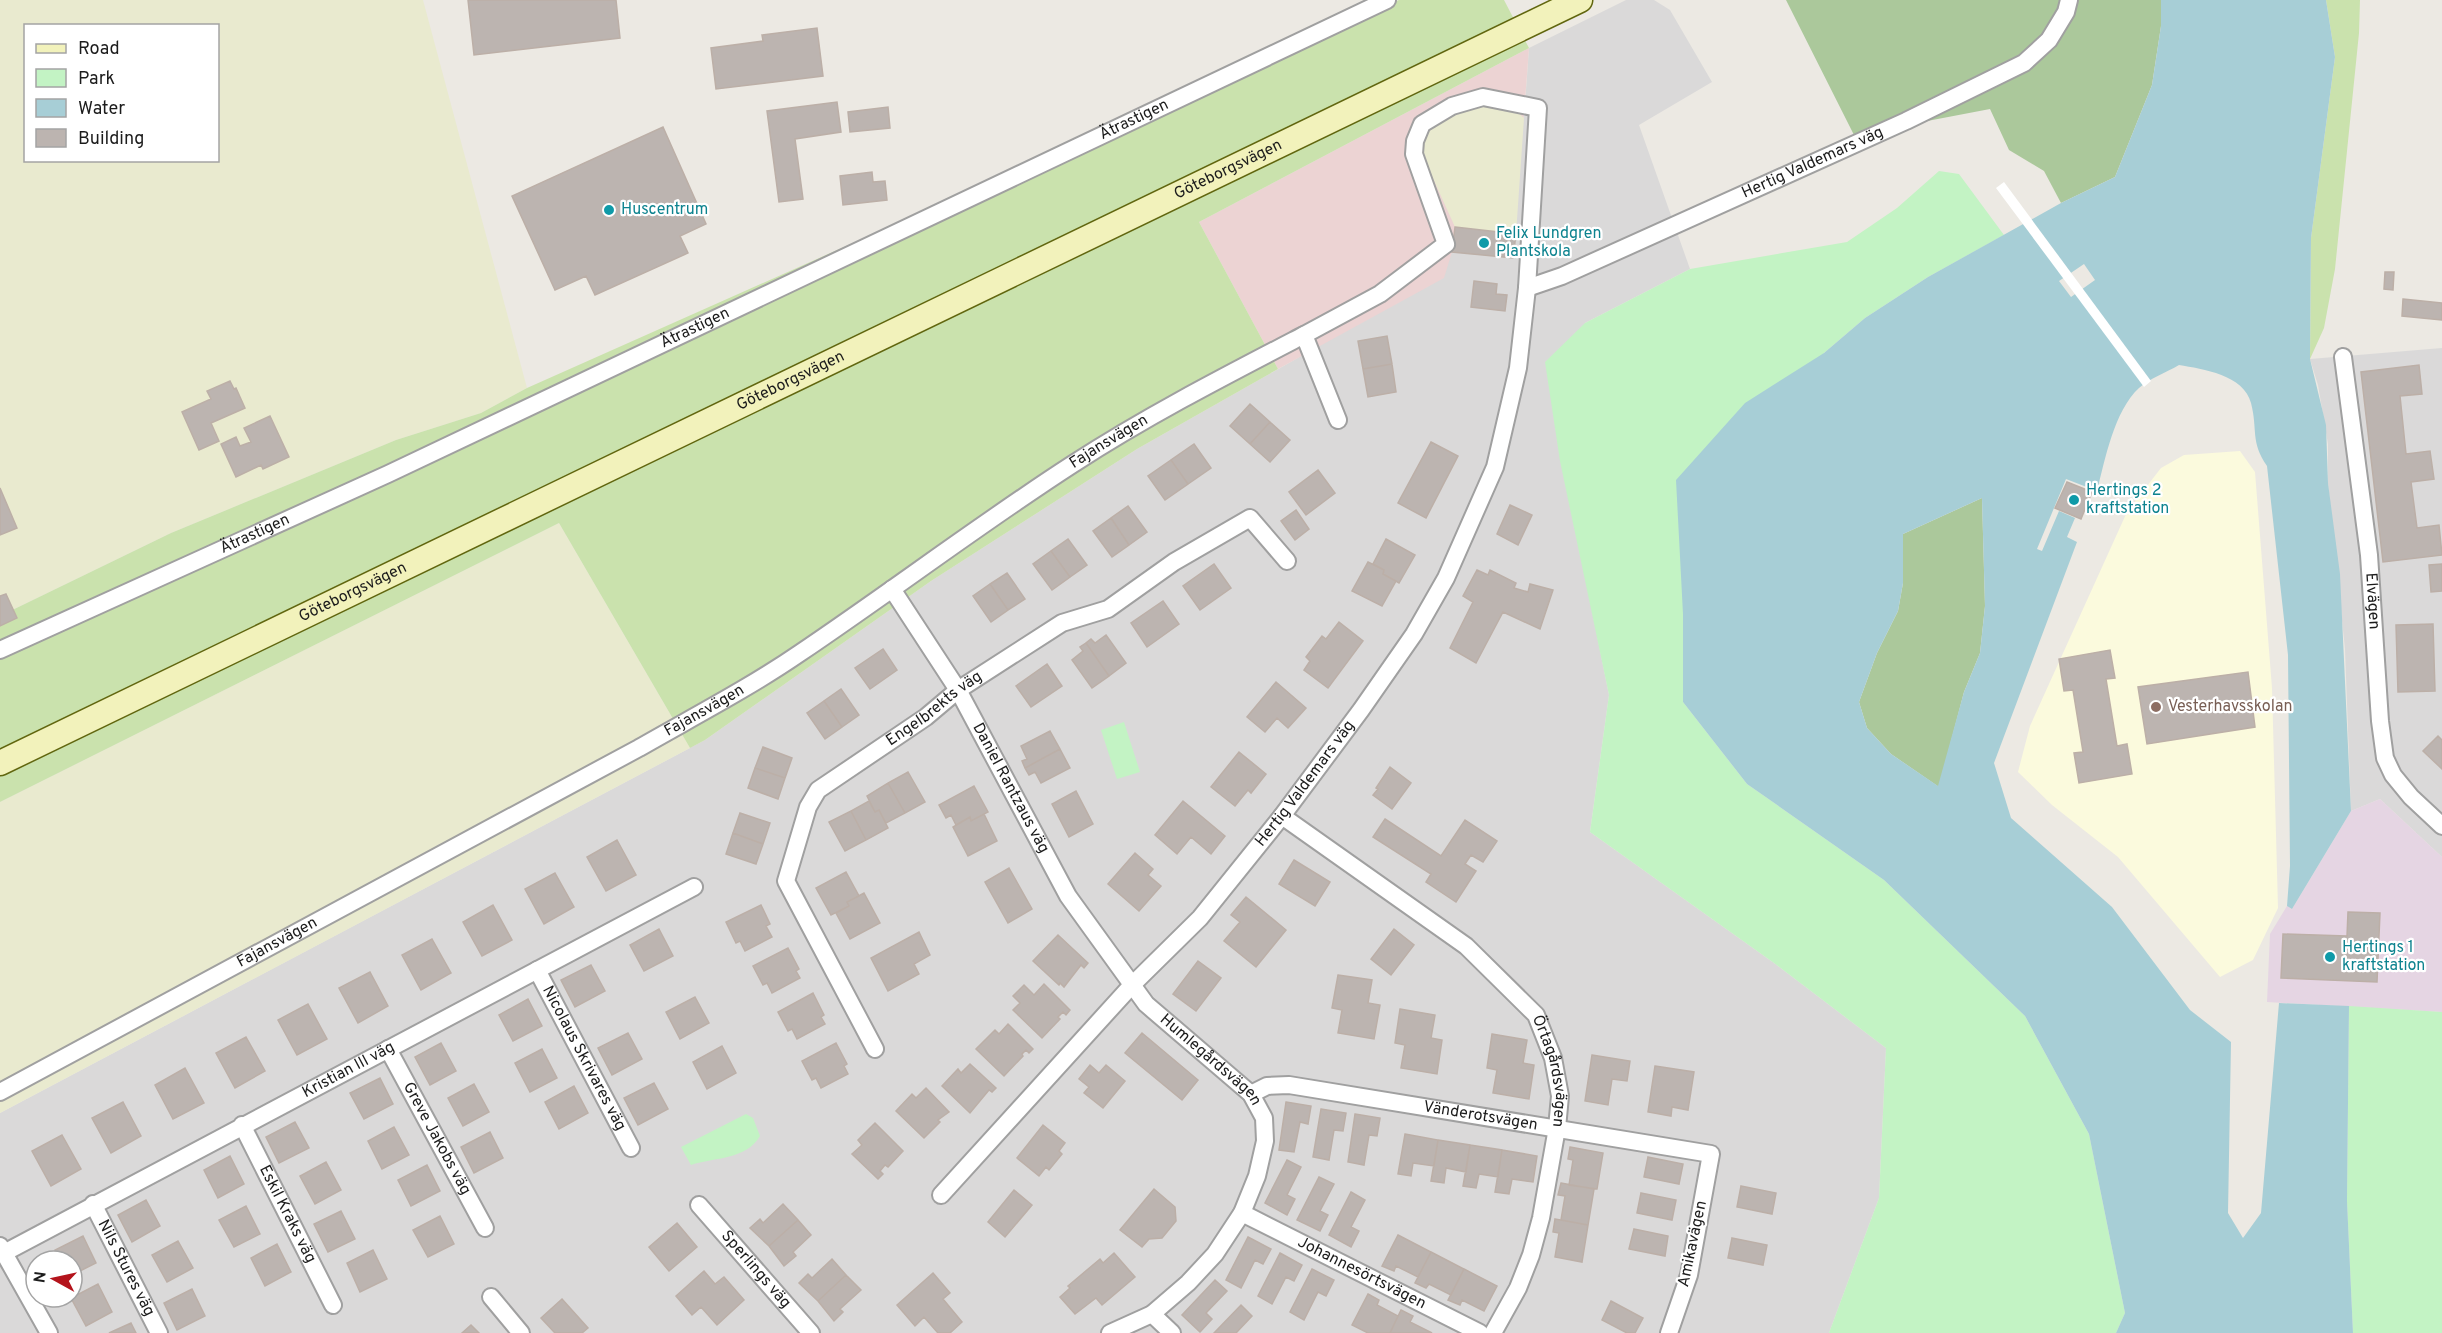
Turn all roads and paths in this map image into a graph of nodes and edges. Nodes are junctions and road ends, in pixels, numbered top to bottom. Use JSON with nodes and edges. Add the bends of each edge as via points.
{"nodes":[{"id":1,"x":1387,"y":0,"type":"edge"},
{"id":2,"x":1580,"y":0,"type":"edge"},
{"id":3,"x":2069,"y":0,"type":"edge"},
{"id":4,"x":1538,"y":108,"type":"joint"},
{"id":5,"x":1527,"y":288,"type":"junction"},
{"id":6,"x":1304,"y":335,"type":"junction"},
{"id":7,"x":2343,"y":357,"type":"dead end"},
{"id":8,"x":1338,"y":420,"type":"dead end"},
{"id":9,"x":1287,"y":561,"type":"dead end"},
{"id":10,"x":892,"y":589,"type":"junction"},
{"id":11,"x":0,"y":650,"type":"edge"},
{"id":12,"x":958,"y":690,"type":"junction"},
{"id":13,"x":0,"y":763,"type":"edge"},
{"id":14,"x":1282,"y":816,"type":"junction"},
{"id":15,"x":2442,"y":826,"type":"edge"},
{"id":16,"x":694,"y":887,"type":"dead end"},
{"id":17,"x":537,"y":970,"type":"junction"},
{"id":18,"x":1132,"y":985,"type":"junction"},
{"id":19,"x":388,"y":1049,"type":"junction"},
{"id":20,"x":875,"y":1049,"type":"dead end"},
{"id":21,"x":0,"y":1092,"type":"edge"},
{"id":22,"x":1251,"y":1094,"type":"junction"},
{"id":23,"x":242,"y":1125,"type":"junction"},
{"id":24,"x":1557,"y":1128,"type":"junction"},
{"id":25,"x":631,"y":1148,"type":"dead end"},
{"id":26,"x":1711,"y":1154,"type":"joint"},
{"id":27,"x":941,"y":1196,"type":"dead end"},
{"id":28,"x":93,"y":1204,"type":"junction"},
{"id":29,"x":699,"y":1205,"type":"dead end"},
{"id":30,"x":1242,"y":1213,"type":"junction"},
{"id":31,"x":485,"y":1228,"type":"dead end"},
{"id":32,"x":2,"y":1250,"type":"edge"},
{"id":33,"x":491,"y":1297,"type":"dead end"},
{"id":34,"x":333,"y":1305,"type":"dead end"},
{"id":35,"x":1152,"y":1314,"type":"junction"},
{"id":36,"x":49,"y":1333,"type":"edge"},
{"id":37,"x":159,"y":1333,"type":"edge"},
{"id":38,"x":521,"y":1333,"type":"edge"},
{"id":39,"x":811,"y":1333,"type":"edge"},
{"id":40,"x":1110,"y":1333,"type":"edge"},
{"id":41,"x":1172,"y":1333,"type":"edge"},
{"id":42,"x":1480,"y":1333,"type":"edge"},
{"id":43,"x":1493,"y":1333,"type":"edge"},
{"id":44,"x":1669,"y":1333,"type":"edge"}],
"edges":[{"from":1,"to":11,"type":"street","name":"Ätrastigen","via":[[388,474]]},
{"from":2,"to":13,"type":"main road","name":"Göteborgsvägen"},
{"from":3,"to":5,"type":"street","name":"Hertig Valdemars väg","via":[[2049,40],[2024,63],[1895,126],[1563,276]]},
{"from":4,"to":5,"type":"street","name":"Hertig Valdemars väg"},
{"from":4,"to":6,"type":"street","name":"Fajansvägen","via":[[1483,97],[1452,106],[1422,124],[1414,154],[1446,244],[1380,294]]},
{"from":5,"to":14,"type":"street","name":"Hertig Valdemars väg","via":[[1518,368],[1495,467],[1476,514],[1414,634]]},
{"from":6,"to":8,"type":"street"},
{"from":6,"to":10,"type":"street","name":"Fajansvägen","via":[[1176,402],[1075,463]]},
{"from":7,"to":15,"type":"street","name":"Elvägen","via":[[2369,555],[2385,758],[2411,797]]},
{"from":9,"to":12,"type":"street","name":"Engelbrekts väg","via":[[1250,518],[1174,562],[1108,609],[1062,623]]},
{"from":10,"to":12,"type":"street","name":"Daniel Rantzaus väg"},
{"from":10,"to":21,"type":"street","name":"Fajansvägen","via":[[798,654],[659,737]]},
{"from":12,"to":18,"type":"street","name":"Daniel Rantzaus väg","via":[[1059,884]]},
{"from":12,"to":20,"type":"street","name":"Engelbrekts väg","via":[[926,717],[818,790],[808,807],[786,881]]},
{"from":14,"to":18,"type":"street","name":"Hertig Valdemars väg","via":[[1200,918]]},
{"from":14,"to":24,"type":"street","name":"Örtagårdsvägen","via":[[1466,946],[1536,1015],[1553,1058],[1560,1096]]},
{"from":16,"to":17,"type":"street","name":"Kristian III väg"},
{"from":17,"to":19,"type":"street","name":"Kristian III väg"},
{"from":17,"to":25,"type":"street","name":"Nicolaus Skrivares väg"},
{"from":18,"to":22,"type":"street","name":"Humlegårdsvägen","via":[[1146,1004]]},
{"from":18,"to":27,"type":"street","name":"Hertig Valdemars väg"},
{"from":19,"to":23,"type":"street","name":"Kristian III väg"},
{"from":19,"to":31,"type":"street","name":"Greve Jakobs väg"},
{"from":22,"to":24,"type":"street","name":"Vänderotsvägen","via":[[1267,1086],[1289,1085]]},
{"from":22,"to":30,"type":"street","name":"Humlegårdsvägen","via":[[1264,1118],[1265,1141],[1257,1176]]},
{"from":23,"to":28,"type":"street","name":"Kristian III väg"},
{"from":23,"to":34,"type":"street","name":"Eskil Kraks väg"},
{"from":24,"to":26,"type":"street","name":"Vänderotsvägen"},
{"from":24,"to":43,"type":"street","name":"Örtagårdsvägen","via":[[1541,1218],[1530,1255]]},
{"from":26,"to":44,"type":"street","name":"Amikavägen","via":[[1689,1275]]},
{"from":28,"to":32,"type":"street","name":"Kristian III väg"},
{"from":28,"to":37,"type":"street","name":"Nils Stures väg"},
{"from":29,"to":39,"type":"street","name":"Sperlings väg"},
{"from":30,"to":35,"type":"street","name":"Humlegårdsvägen","via":[[1215,1254]]},
{"from":30,"to":42,"type":"street","name":"Johannesörtsvägen"},
{"from":32,"to":36,"type":"street"},
{"from":33,"to":38,"type":"street"},
{"from":35,"to":40,"type":"street","name":"Humlegårdsvägen"},
{"from":35,"to":41,"type":"street"}]}
